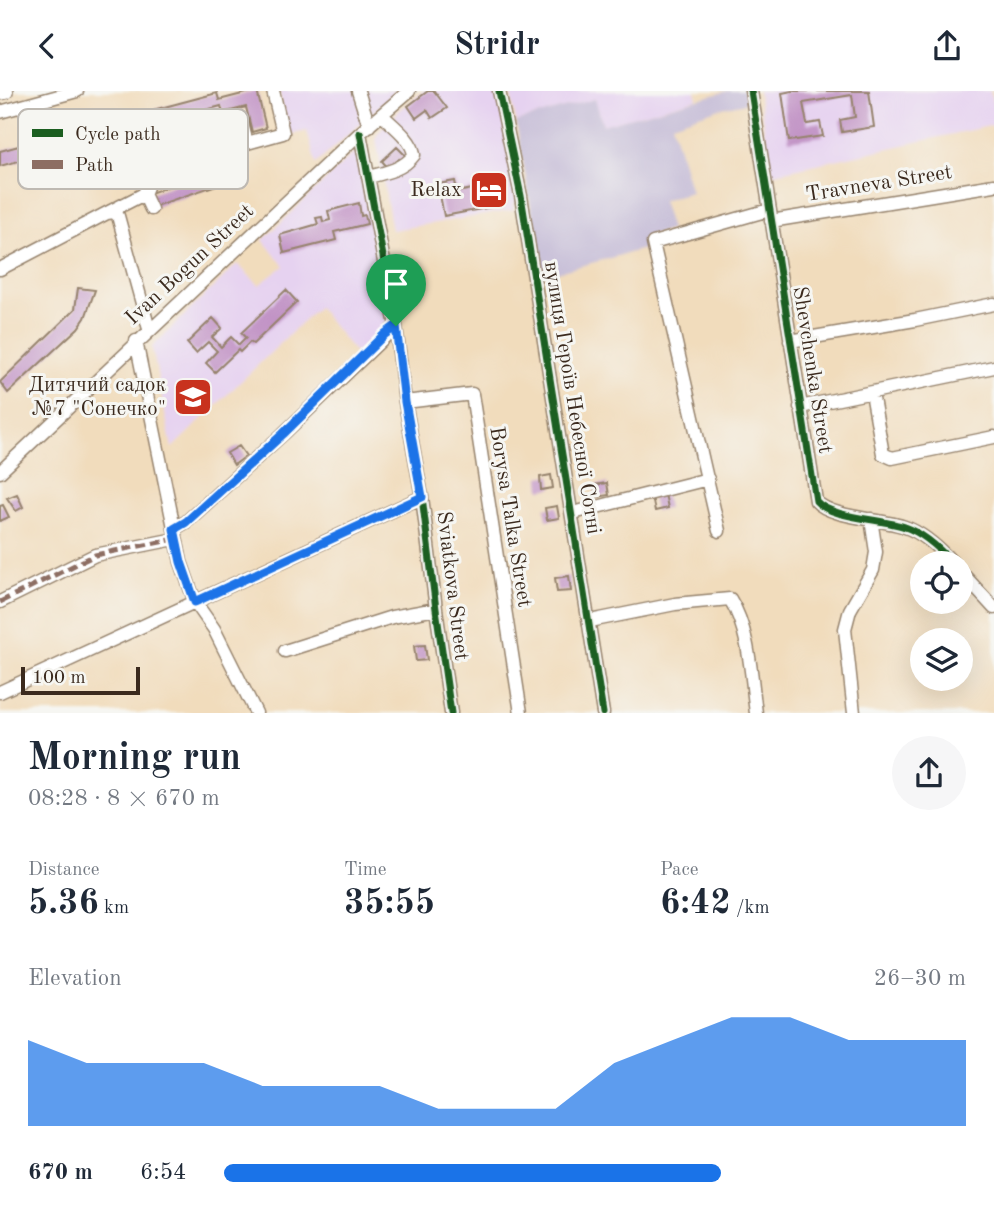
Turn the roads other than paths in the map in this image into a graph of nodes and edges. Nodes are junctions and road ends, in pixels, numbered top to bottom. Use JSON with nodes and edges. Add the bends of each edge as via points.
{"nodes":[{"id":1,"x":77,"y":91,"type":"edge"},
{"id":2,"x":273,"y":91,"type":"edge"},
{"id":3,"x":358,"y":91,"type":"edge"},
{"id":4,"x":409,"y":91,"type":"edge"},
{"id":5,"x":499,"y":91,"type":"edge"},
{"id":6,"x":751,"y":91,"type":"edge"},
{"id":7,"x":0,"y":112,"type":"edge"},
{"id":8,"x":382,"y":114,"type":"junction"},
{"id":9,"x":364,"y":129,"type":"junction"},
{"id":10,"x":248,"y":143,"type":"edge"},
{"id":11,"x":368,"y":177,"type":"junction"},
{"id":12,"x":994,"y":185,"type":"edge"},
{"id":13,"x":146,"y":189,"type":"edge"},
{"id":14,"x":144,"y":194,"type":"junction"},
{"id":15,"x":151,"y":209,"type":"dead end"},
{"id":16,"x":107,"y":213,"type":"junction"},
{"id":17,"x":770,"y":215,"type":"junction"},
{"id":18,"x":0,"y":269,"type":"edge"},
{"id":19,"x":994,"y":304,"type":"edge"},
{"id":20,"x":396,"y":326,"type":"junction"},
{"id":21,"x":149,"y":329,"type":"junction"},
{"id":22,"x":136,"y":341,"type":"junction"},
{"id":23,"x":790,"y":341,"type":"junction"},
{"id":24,"x":994,"y":367,"type":"edge"},
{"id":25,"x":872,"y":393,"type":"junction"},
{"id":26,"x":405,"y":402,"type":"junction"},
{"id":27,"x":800,"y":407,"type":"junction"},
{"id":28,"x":994,"y":437,"type":"edge"},
{"id":29,"x":0,"y":472,"type":"edge"},
{"id":30,"x":708,"y":479,"type":"junction"},
{"id":31,"x":422,"y":497,"type":"junction"},
{"id":32,"x":573,"y":513,"type":"junction"},
{"id":33,"x":871,"y":519,"type":"junction"},
{"id":34,"x":719,"y":531,"type":"dead end"},
{"id":35,"x":174,"y":534,"type":"junction"},
{"id":36,"x":940,"y":551,"type":"edge"},
{"id":37,"x":973,"y":585,"type":"edge"},
{"id":38,"x":0,"y":602,"type":"edge"},
{"id":39,"x":195,"y":602,"type":"junction"},
{"id":40,"x":994,"y":608,"type":"edge"},
{"id":41,"x":436,"y":609,"type":"junction"},
{"id":42,"x":590,"y":621,"type":"junction"},
{"id":43,"x":285,"y":651,"type":"dead end"},
{"id":44,"x":0,"y":692,"type":"edge"},
{"id":45,"x":256,"y":712,"type":"edge"},
{"id":46,"x":452,"y":712,"type":"edge"},
{"id":47,"x":521,"y":712,"type":"edge"},
{"id":48,"x":603,"y":712,"type":"edge"},
{"id":49,"x":756,"y":712,"type":"edge"},
{"id":50,"x":853,"y":712,"type":"edge"}],
"edges":[{"from":1,"to":7,"type":"street"},
{"from":2,"to":10,"type":"street","via":[[283,133]]},
{"from":3,"to":9,"type":"street","name":"Sviatkova Street"},
{"from":4,"to":8,"type":"street","name":"Ivan Bogun Street"},
{"from":5,"to":32,"type":"street","name":"вулиця Героїв Небесної Сотні","via":[[521,196]]},
{"from":6,"to":17,"type":"street","name":"Shevchenka Street"},
{"from":8,"to":9,"type":"street","name":"Ivan Bogun Street"},
{"from":8,"to":11,"type":"street","via":[[412,146],[414,155],[390,172]]},
{"from":9,"to":11,"type":"street","name":"Sviatkova Street"},
{"from":9,"to":21,"type":"street","name":"Ivan Bogun Street"},
{"from":11,"to":20,"type":"street","name":"Sviatkova Street"},
{"from":12,"to":17,"type":"street","name":"Travneva Street"},
{"from":13,"to":14,"type":"street"},
{"from":14,"to":15,"type":"street"},
{"from":14,"to":16,"type":"street"},
{"from":16,"to":18,"type":"street"},
{"from":16,"to":21,"type":"street","via":[[118,216]]},
{"from":17,"to":23,"type":"street","name":"Shevchenka Street"},
{"from":17,"to":30,"type":"street","name":"Travneva Street","via":[[653,243]]},
{"from":19,"to":23,"type":"street"},
{"from":20,"to":26,"type":"street","name":"Sviatkova Street"},
{"from":20,"to":35,"type":"street"},
{"from":21,"to":22,"type":"street","name":"Ivan Bogun Street"},
{"from":22,"to":29,"type":"street","name":"Ivan Bogun Street"},
{"from":22,"to":35,"type":"street"},
{"from":23,"to":27,"type":"street","name":"Shevchenka Street"},
{"from":24,"to":25,"type":"street"},
{"from":25,"to":27,"type":"street"},
{"from":25,"to":28,"type":"street","via":[[883,454],[892,458]]},
{"from":26,"to":31,"type":"street","name":"Sviatkova Street"},
{"from":26,"to":47,"type":"street","name":"Borysa Talka Street","via":[[472,394]]},
{"from":27,"to":33,"type":"street","name":"Shevchenka Street","via":[[816,501],[820,507]]},
{"from":30,"to":32,"type":"street"},
{"from":30,"to":34,"type":"street"},
{"from":31,"to":39,"type":"street"},
{"from":31,"to":41,"type":"street","name":"Sviatkova Street"},
{"from":32,"to":42,"type":"street","name":"вулиця Героїв Небесної Сотні"},
{"from":33,"to":36,"type":"street","name":"Shevchenka Street","via":[[908,528]]},
{"from":33,"to":50,"type":"street","via":[[876,552],[873,570],[849,610],[845,629]]},
{"from":35,"to":38,"type":"street","via":[[95,555]]},
{"from":35,"to":39,"type":"street"},
{"from":37,"to":40,"type":"street"},
{"from":39,"to":44,"type":"street"},
{"from":39,"to":45,"type":"street","via":[[214,629]]},
{"from":41,"to":43,"type":"street","name":"Sviatkova Street","via":[[392,617]]},
{"from":41,"to":46,"type":"street","name":"Sviatkova Street"},
{"from":42,"to":48,"type":"street","name":"вулиця Героїв Небесної Сотні"},
{"from":42,"to":49,"type":"street","via":[[675,604],[730,599],[738,611],[748,652]]}]}
